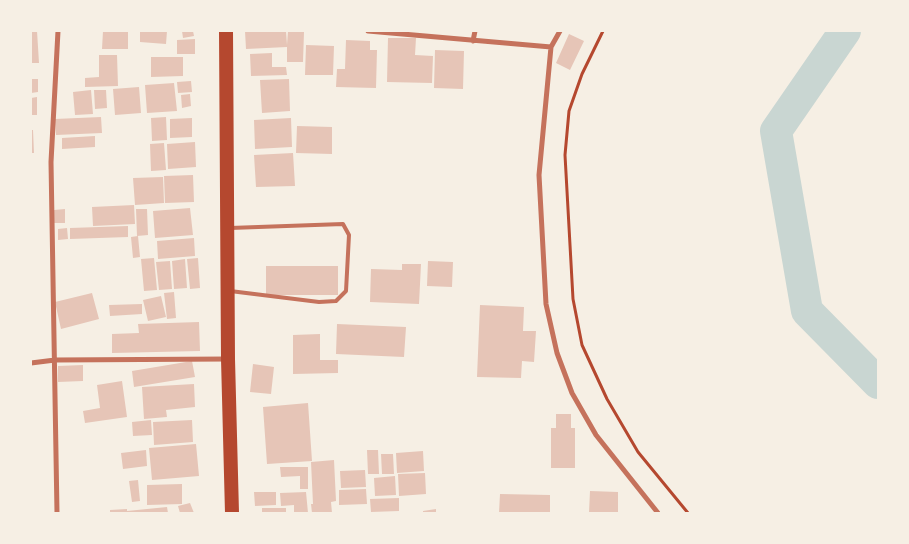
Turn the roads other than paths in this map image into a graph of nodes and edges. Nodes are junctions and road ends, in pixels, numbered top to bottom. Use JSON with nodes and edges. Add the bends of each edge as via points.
{"nodes":[{"id":1,"x":58,"y":31,"type":"edge"},
{"id":2,"x":226,"y":31,"type":"edge"},
{"id":3,"x":368,"y":31,"type":"edge"},
{"id":4,"x":474,"y":31,"type":"edge"},
{"id":5,"x":560,"y":31,"type":"edge"},
{"id":6,"x":473,"y":41,"type":"junction"},
{"id":7,"x":551,"y":47,"type":"junction"},
{"id":8,"x":227,"y":228,"type":"junction"},
{"id":9,"x":228,"y":291,"type":"junction"},
{"id":10,"x":55,"y":360,"type":"junction"},
{"id":11,"x":228,"y":360,"type":"junction"},
{"id":12,"x":31,"y":363,"type":"edge"},
{"id":13,"x":57,"y":513,"type":"edge"},
{"id":14,"x":232,"y":513,"type":"edge"},
{"id":15,"x":658,"y":513,"type":"edge"}],
"edges":[{"from":1,"to":10,"type":"street","via":[[51,162]]},
{"from":2,"to":8,"type":"highway"},
{"from":3,"to":6,"type":"street"},
{"from":4,"to":6,"type":"street"},
{"from":5,"to":7,"type":"street"},
{"from":6,"to":7,"type":"street"},
{"from":7,"to":15,"type":"street","via":[[538,176],[546,304],[552,333],[572,393],[596,435]]},
{"from":8,"to":9,"type":"highway"},
{"from":8,"to":9,"type":"lane","via":[[343,224],[349,235],[346,291],[336,301],[319,302]]},
{"from":9,"to":11,"type":"highway"},
{"from":10,"to":11,"type":"street"},
{"from":10,"to":12,"type":"street"},
{"from":10,"to":13,"type":"street"},
{"from":11,"to":14,"type":"highway"}]}
